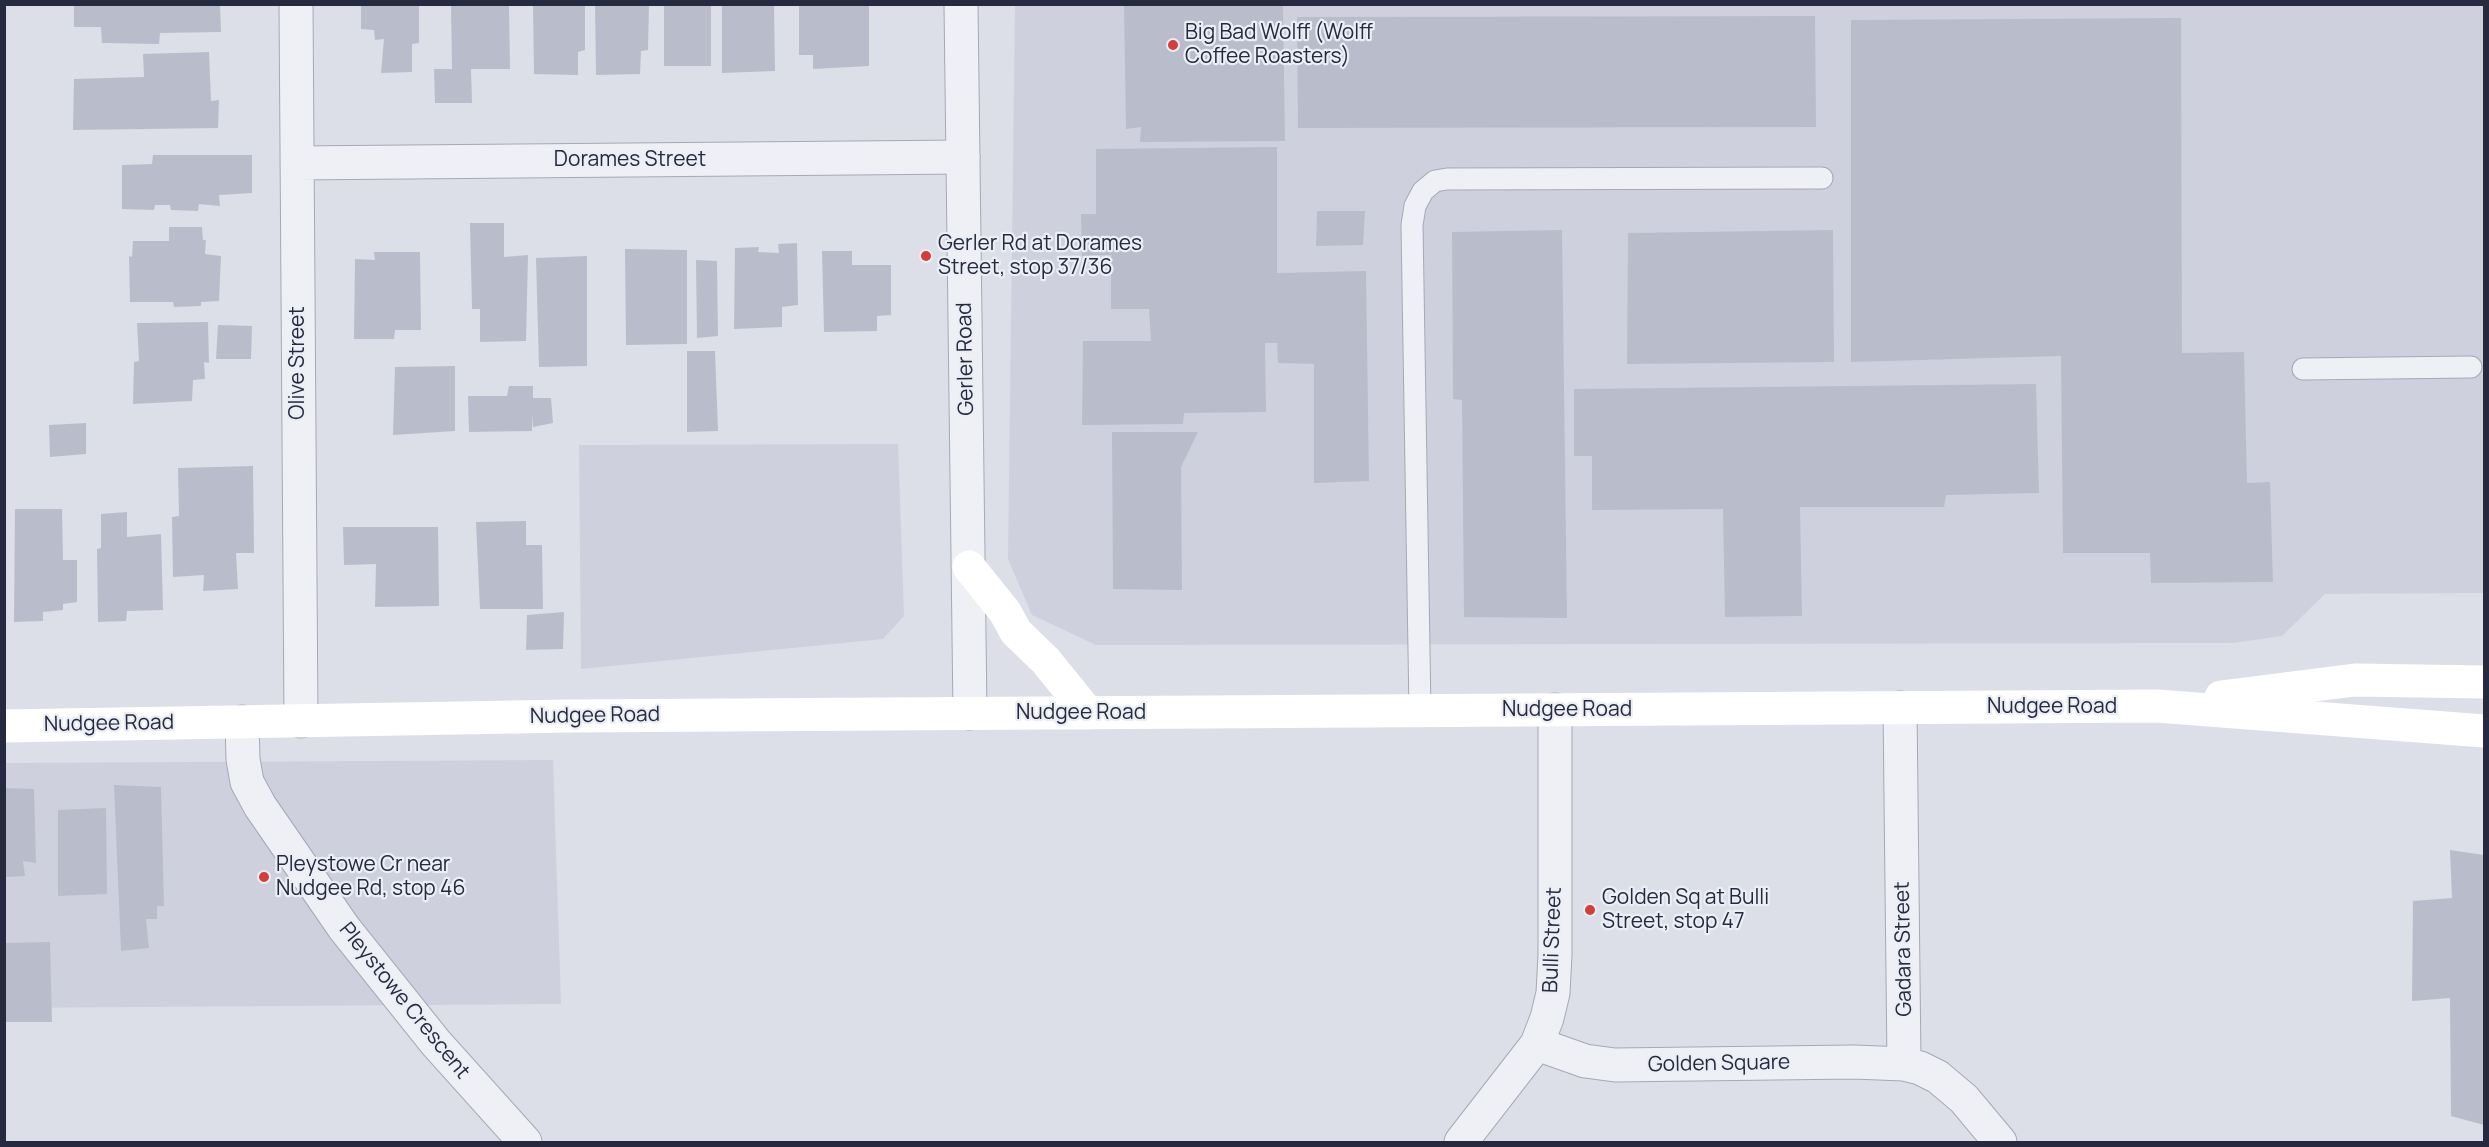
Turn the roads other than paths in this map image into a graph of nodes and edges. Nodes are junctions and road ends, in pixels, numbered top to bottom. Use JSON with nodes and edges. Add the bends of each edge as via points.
{"nodes":[{"id":1,"x":296,"y":4,"type":"edge"},
{"id":2,"x":962,"y":4,"type":"edge"},
{"id":3,"x":963,"y":158,"type":"junction"},
{"id":4,"x":297,"y":163,"type":"junction"},
{"id":5,"x":1822,"y":178,"type":"dead end"},
{"id":6,"x":2471,"y":367,"type":"dead end"},
{"id":7,"x":2303,"y":369,"type":"dead end"},
{"id":8,"x":969,"y":567,"type":"junction"},
{"id":9,"x":2484,"y":682,"type":"edge"},
{"id":10,"x":2157,"y":706,"type":"junction"},
{"id":11,"x":1900,"y":708,"type":"junction"},
{"id":12,"x":1555,"y":710,"type":"junction"},
{"id":13,"x":1420,"y":711,"type":"junction"},
{"id":14,"x":970,"y":713,"type":"junction"},
{"id":15,"x":1088,"y":713,"type":"junction"},
{"id":16,"x":301,"y":721,"type":"junction"},
{"id":17,"x":242,"y":722,"type":"junction"},
{"id":18,"x":4,"y":726,"type":"edge"},
{"id":19,"x":2484,"y":731,"type":"edge"},
{"id":20,"x":1537,"y":1044,"type":"junction"},
{"id":21,"x":1904,"y":1064,"type":"junction"},
{"id":22,"x":525,"y":1143,"type":"edge"},
{"id":23,"x":1461,"y":1143,"type":"edge"},
{"id":24,"x":2000,"y":1143,"type":"edge"}],
"edges":[{"from":1,"to":4,"type":"street","name":"Olive Street"},
{"from":2,"to":3,"type":"street","name":"Gerler Road"},
{"from":3,"to":4,"type":"street","name":"Dorames Street"},
{"from":3,"to":8,"type":"street","name":"Gerler Road"},
{"from":4,"to":16,"type":"street","name":"Olive Street"},
{"from":5,"to":13,"type":"lane","via":[[1447,179],[1435,181],[1423,191],[1412,225]]},
{"from":6,"to":7,"type":"lane"},
{"from":8,"to":14,"type":"street","name":"Gerler Road"},
{"from":8,"to":15,"type":"main road","via":[[1016,632],[1046,661]]},
{"from":9,"to":10,"type":"main road","name":"Nudgee Road","via":[[2355,680]]},
{"from":10,"to":11,"type":"main road","name":"Nudgee Road"},
{"from":10,"to":19,"type":"main road","name":"Nudgee Road"},
{"from":11,"to":12,"type":"main road","name":"Nudgee Road"},
{"from":11,"to":21,"type":"street","name":"Gadara Street"},
{"from":12,"to":13,"type":"main road","name":"Nudgee Road"},
{"from":12,"to":20,"type":"street","name":"Bulli Street","via":[[1553,993]]},
{"from":13,"to":15,"type":"main road","name":"Nudgee Road"},
{"from":14,"to":15,"type":"main road","name":"Nudgee Road"},
{"from":14,"to":16,"type":"main road","name":"Nudgee Road"},
{"from":16,"to":17,"type":"main road","name":"Nudgee Road"},
{"from":17,"to":18,"type":"main road","name":"Nudgee Road"},
{"from":17,"to":22,"type":"street","name":"Pleystowe Crescent","via":[[243,759],[248,782],[260,806],[344,928],[436,1043]]},
{"from":20,"to":21,"type":"street","name":"Golden Square","via":[[1585,1061],[1615,1065]]},
{"from":20,"to":23,"type":"street","name":"Bulli Street"},
{"from":21,"to":24,"type":"street","via":[[1938,1077],[1964,1099]]}]}
